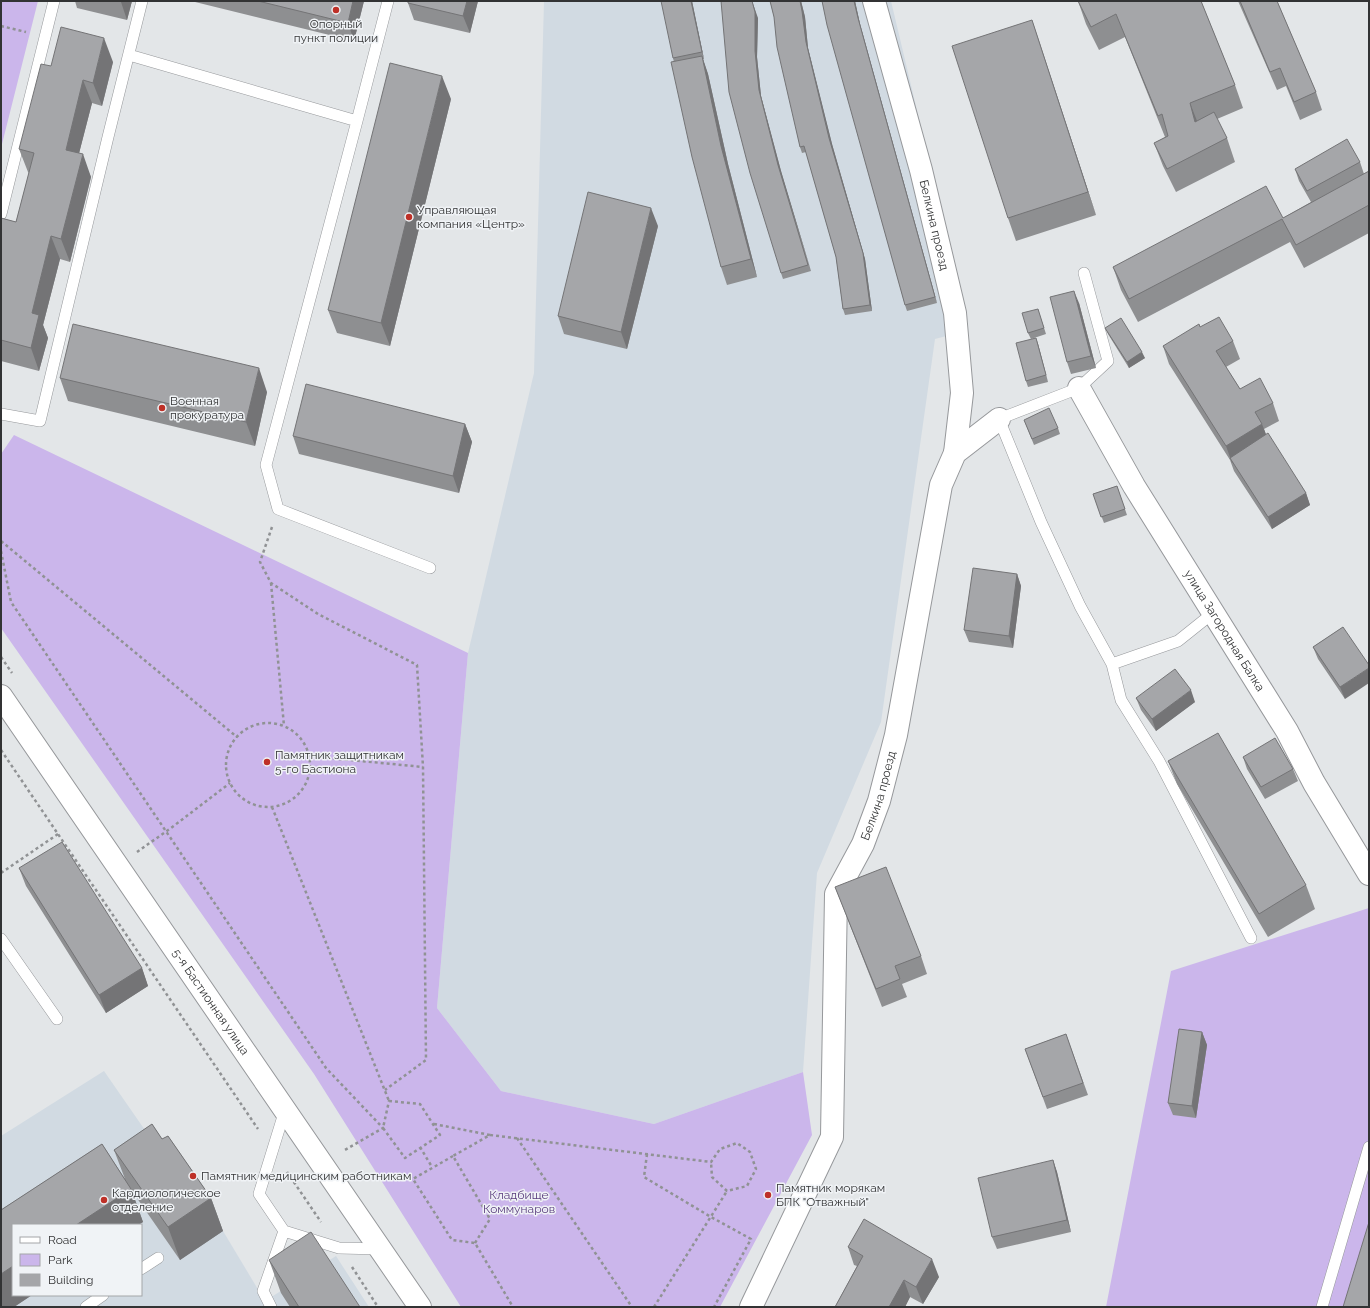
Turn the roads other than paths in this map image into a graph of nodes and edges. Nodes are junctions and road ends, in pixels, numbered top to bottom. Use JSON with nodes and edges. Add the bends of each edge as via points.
{"nodes":[{"id":1,"x":54,"y":1,"type":"edge"},
{"id":2,"x":142,"y":1,"type":"edge"},
{"id":3,"x":388,"y":1,"type":"edge"},
{"id":4,"x":874,"y":1,"type":"edge"},
{"id":5,"x":129,"y":55,"type":"junction"},
{"id":6,"x":356,"y":121,"type":"junction"},
{"id":7,"x":1,"y":214,"type":"edge"},
{"id":8,"x":1084,"y":273,"type":"dead end"},
{"id":9,"x":1079,"y":388,"type":"junction"},
{"id":10,"x":1,"y":414,"type":"edge"},
{"id":11,"x":999,"y":419,"type":"junction"},
{"id":12,"x":955,"y":453,"type":"junction"},
{"id":13,"x":430,"y":568,"type":"dead end"},
{"id":14,"x":1213,"y":613,"type":"junction"},
{"id":15,"x":1112,"y":664,"type":"junction"},
{"id":16,"x":1,"y":696,"type":"edge"},
{"id":17,"x":1369,"y":874,"type":"edge"},
{"id":18,"x":1251,"y":938,"type":"dead end"},
{"id":19,"x":1,"y":939,"type":"edge"},
{"id":20,"x":57,"y":1019,"type":"dead end"},
{"id":21,"x":285,"y":1110,"type":"junction"},
{"id":22,"x":1369,"y":1147,"type":"edge"},
{"id":23,"x":284,"y":1231,"type":"junction"},
{"id":24,"x":381,"y":1249,"type":"junction"},
{"id":25,"x":158,"y":1258,"type":"dead end"},
{"id":26,"x":142,"y":1268,"type":"edge"},
{"id":27,"x":102,"y":1296,"type":"edge"},
{"id":28,"x":86,"y":1307,"type":"edge"},
{"id":29,"x":271,"y":1307,"type":"edge"},
{"id":30,"x":420,"y":1307,"type":"edge"},
{"id":31,"x":751,"y":1307,"type":"edge"},
{"id":32,"x":1322,"y":1307,"type":"edge"}],
"edges":[{"from":1,"to":7,"type":"lane"},
{"from":2,"to":5,"type":"lane"},
{"from":3,"to":6,"type":"lane"},
{"from":4,"to":12,"type":"street","name":"Белкина проезд","via":[[921,170],[955,313],[962,393]]},
{"from":5,"to":6,"type":"lane"},
{"from":5,"to":10,"type":"lane","via":[[40,421]]},
{"from":6,"to":13,"type":"lane","via":[[266,465],[278,509]]},
{"from":8,"to":9,"type":"lane","via":[[1108,361]]},
{"from":9,"to":11,"type":"lane"},
{"from":9,"to":14,"type":"street","name":"улица Загородная Балка","via":[[1134,486]]},
{"from":11,"to":12,"type":"street","name":"Белкина проезд"},
{"from":11,"to":15,"type":"lane","via":[[1041,522],[1080,606]]},
{"from":12,"to":31,"type":"street","name":"Белкина проезд","via":[[941,485],[896,735],[879,801],[863,844],[836,894],[832,1138]]},
{"from":14,"to":15,"type":"lane","via":[[1178,641]]},
{"from":14,"to":17,"type":"street","name":"улица Загородная Балка","via":[[1287,731],[1314,783]]},
{"from":15,"to":18,"type":"lane","via":[[1121,700],[1159,761]]},
{"from":16,"to":21,"type":"street","name":"5-я Бастионная улица"},
{"from":19,"to":20,"type":"lane"},
{"from":21,"to":23,"type":"lane","via":[[259,1194]]},
{"from":21,"to":24,"type":"street","name":"5-я Бастионная улица"},
{"from":22,"to":32,"type":"lane"},
{"from":23,"to":24,"type":"lane","via":[[339,1248]]},
{"from":23,"to":29,"type":"lane","via":[[263,1291]]},
{"from":24,"to":30,"type":"street","name":"5-я Бастионная улица"},
{"from":25,"to":26,"type":"lane"},
{"from":27,"to":28,"type":"lane"}]}
